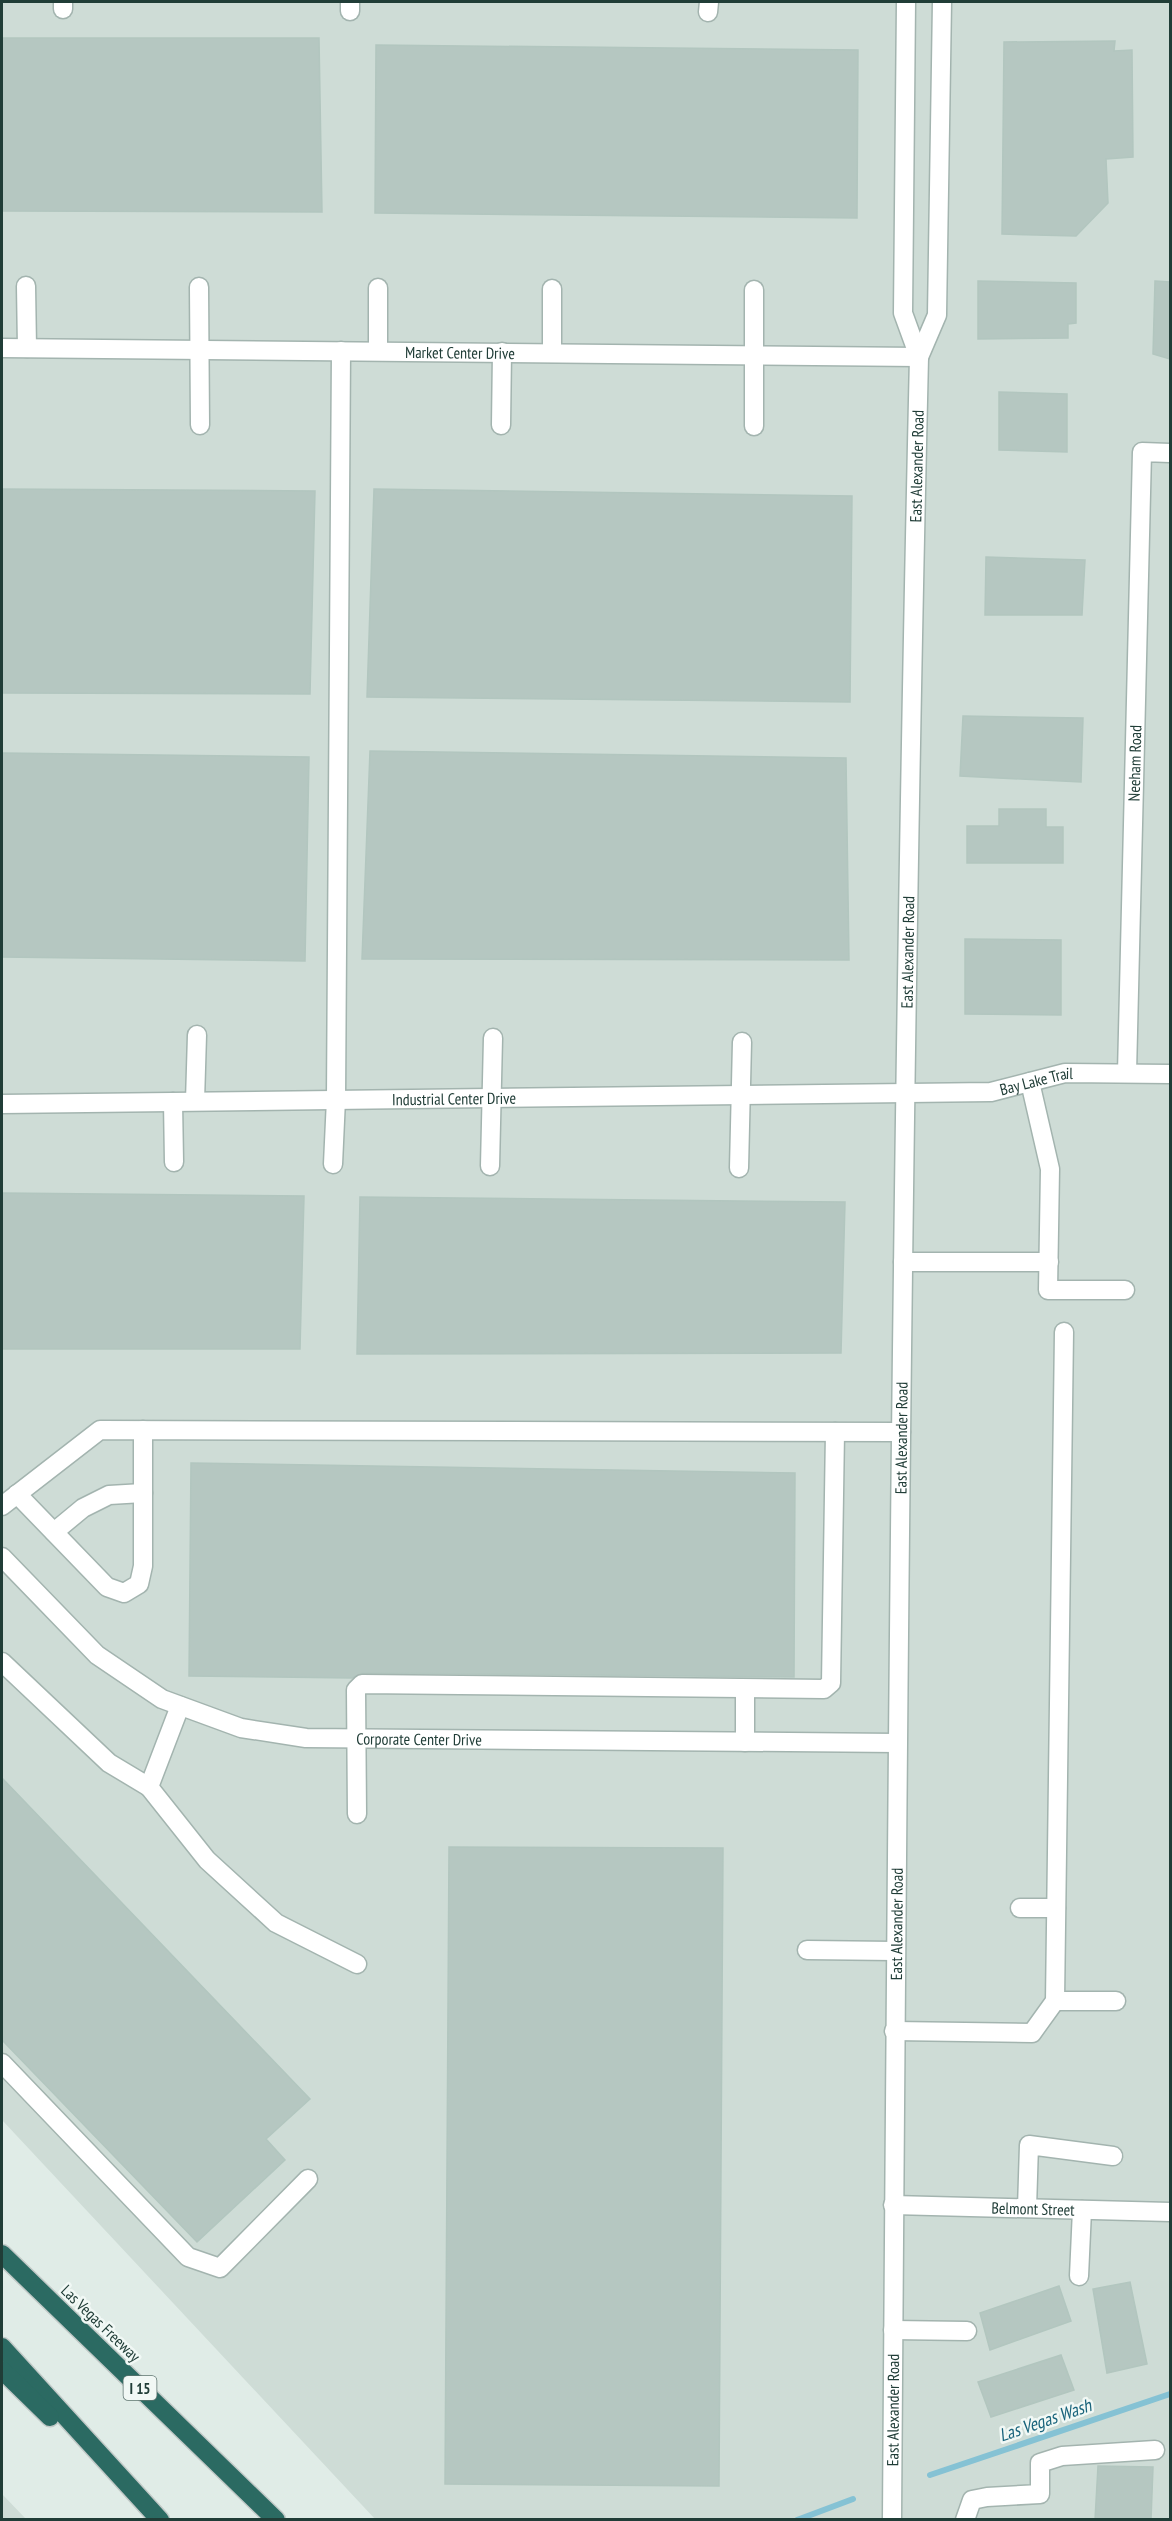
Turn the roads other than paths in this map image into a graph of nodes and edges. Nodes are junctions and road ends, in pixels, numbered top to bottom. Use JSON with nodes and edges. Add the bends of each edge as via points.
{"nodes":[{"id":1,"x":906,"y":2,"type":"edge"},
{"id":2,"x":942,"y":2,"type":"edge"},
{"id":3,"x":26,"y":286,"type":"dead end"},
{"id":4,"x":199,"y":287,"type":"dead end"},
{"id":5,"x":378,"y":288,"type":"dead end"},
{"id":6,"x":552,"y":289,"type":"dead end"},
{"id":7,"x":754,"y":290,"type":"dead end"},
{"id":8,"x":2,"y":348,"type":"edge"},
{"id":9,"x":27,"y":348,"type":"junction"},
{"id":10,"x":200,"y":350,"type":"junction"},
{"id":11,"x":341,"y":351,"type":"junction"},
{"id":12,"x":378,"y":351,"type":"junction"},
{"id":13,"x":502,"y":352,"type":"junction"},
{"id":14,"x":552,"y":352,"type":"junction"},
{"id":15,"x":753,"y":354,"type":"junction"},
{"id":16,"x":919,"y":357,"type":"junction"},
{"id":17,"x":200,"y":425,"type":"dead end"},
{"id":18,"x":501,"y":425,"type":"dead end"},
{"id":19,"x":754,"y":426,"type":"dead end"},
{"id":20,"x":1170,"y":453,"type":"edge"},
{"id":21,"x":197,"y":1035,"type":"dead end"},
{"id":22,"x":493,"y":1038,"type":"dead end"},
{"id":23,"x":742,"y":1042,"type":"dead end"},
{"id":24,"x":1127,"y":1073,"type":"junction"},
{"id":25,"x":1170,"y":1074,"type":"edge"},
{"id":26,"x":1030,"y":1082,"type":"junction"},
{"id":27,"x":741,"y":1094,"type":"junction"},
{"id":28,"x":904,"y":1094,"type":"junction"},
{"id":29,"x":492,"y":1097,"type":"junction"},
{"id":30,"x":336,"y":1099,"type":"junction"},
{"id":31,"x":195,"y":1101,"type":"junction"},
{"id":32,"x":173,"y":1102,"type":"junction"},
{"id":33,"x":2,"y":1104,"type":"edge"},
{"id":34,"x":174,"y":1162,"type":"dead end"},
{"id":35,"x":333,"y":1164,"type":"dead end"},
{"id":36,"x":490,"y":1166,"type":"dead end"},
{"id":37,"x":739,"y":1168,"type":"dead end"},
{"id":38,"x":903,"y":1262,"type":"junction"},
{"id":39,"x":1049,"y":1262,"type":"junction"},
{"id":40,"x":1125,"y":1290,"type":"dead end"},
{"id":41,"x":1064,"y":1332,"type":"dead end"},
{"id":42,"x":143,"y":1430,"type":"junction"},
{"id":43,"x":835,"y":1432,"type":"junction"},
{"id":44,"x":901,"y":1432,"type":"junction"},
{"id":45,"x":143,"y":1493,"type":"junction"},
{"id":46,"x":16,"y":1494,"type":"junction"},
{"id":47,"x":2,"y":1506,"type":"edge"},
{"id":48,"x":54,"y":1532,"type":"junction"},
{"id":49,"x":2,"y":1557,"type":"edge"},
{"id":50,"x":2,"y":1662,"type":"edge"},
{"id":51,"x":745,"y":1689,"type":"junction"},
{"id":52,"x":180,"y":1706,"type":"junction"},
{"id":53,"x":358,"y":1738,"type":"junction"},
{"id":54,"x":746,"y":1742,"type":"junction"},
{"id":55,"x":897,"y":1743,"type":"junction"},
{"id":56,"x":149,"y":1787,"type":"junction"},
{"id":57,"x":357,"y":1814,"type":"dead end"},
{"id":58,"x":1020,"y":1908,"type":"dead end"},
{"id":59,"x":1056,"y":1908,"type":"junction"},
{"id":60,"x":807,"y":1950,"type":"dead end"},
{"id":61,"x":894,"y":1951,"type":"junction"},
{"id":62,"x":357,"y":1964,"type":"dead end"},
{"id":63,"x":1055,"y":2001,"type":"junction"},
{"id":64,"x":1116,"y":2001,"type":"dead end"},
{"id":65,"x":894,"y":2031,"type":"junction"},
{"id":66,"x":2,"y":2063,"type":"edge"},
{"id":67,"x":1113,"y":2156,"type":"dead end"},
{"id":68,"x":308,"y":2179,"type":"dead end"},
{"id":69,"x":893,"y":2205,"type":"junction"},
{"id":70,"x":1027,"y":2208,"type":"junction"},
{"id":71,"x":1082,"y":2210,"type":"junction"},
{"id":72,"x":1170,"y":2212,"type":"edge"},
{"id":73,"x":2,"y":2254,"type":"edge"},
{"id":74,"x":1079,"y":2276,"type":"dead end"},
{"id":75,"x":893,"y":2330,"type":"junction"},
{"id":76,"x":967,"y":2331,"type":"dead end"},
{"id":77,"x":2,"y":2348,"type":"edge"},
{"id":78,"x":2,"y":2370,"type":"edge"},
{"id":79,"x":1155,"y":2450,"type":"dead end"},
{"id":80,"x":160,"y":2520,"type":"edge"},
{"id":81,"x":276,"y":2520,"type":"edge"},
{"id":82,"x":892,"y":2520,"type":"edge"},
{"id":83,"x":964,"y":2520,"type":"edge"}],
"edges":[{"from":1,"to":16,"type":"street","name":"East Alexander Road","via":[[903,313]]},
{"from":2,"to":16,"type":"street","name":"East Alexander Road","via":[[937,315]]},
{"from":3,"to":9,"type":"street"},
{"from":4,"to":10,"type":"street"},
{"from":5,"to":12,"type":"street"},
{"from":6,"to":14,"type":"street"},
{"from":7,"to":15,"type":"street"},
{"from":8,"to":9,"type":"street","name":"Market Center Drive"},
{"from":9,"to":10,"type":"street","name":"Market Center Drive"},
{"from":10,"to":11,"type":"street","name":"Market Center Drive"},
{"from":10,"to":17,"type":"street"},
{"from":11,"to":12,"type":"street","name":"Market Center Drive"},
{"from":11,"to":30,"type":"street"},
{"from":12,"to":13,"type":"street","name":"Market Center Drive"},
{"from":13,"to":14,"type":"street","name":"Market Center Drive"},
{"from":13,"to":18,"type":"street"},
{"from":14,"to":15,"type":"street","name":"Market Center Drive"},
{"from":15,"to":16,"type":"street","name":"Market Center Drive"},
{"from":15,"to":19,"type":"street"},
{"from":16,"to":28,"type":"street","name":"East Alexander Road"},
{"from":20,"to":24,"type":"street","name":"Neeham Road","via":[[1142,452]]},
{"from":21,"to":31,"type":"street"},
{"from":22,"to":29,"type":"street"},
{"from":23,"to":27,"type":"street"},
{"from":24,"to":25,"type":"street","name":"Bay Lake Trail"},
{"from":24,"to":26,"type":"street","name":"Bay Lake Trail","via":[[1065,1073]]},
{"from":26,"to":28,"type":"street","name":"Bay Lake Trail","via":[[991,1092]]},
{"from":26,"to":39,"type":"street","via":[[1050,1169]]},
{"from":27,"to":28,"type":"street","name":"Industrial Center Drive"},
{"from":27,"to":29,"type":"street","name":"Industrial Center Drive"},
{"from":27,"to":37,"type":"street"},
{"from":28,"to":38,"type":"street","name":"East Alexander Road"},
{"from":29,"to":30,"type":"street","name":"Industrial Center Drive"},
{"from":29,"to":36,"type":"street"},
{"from":30,"to":31,"type":"street","name":"Industrial Center Drive"},
{"from":30,"to":35,"type":"street"},
{"from":31,"to":32,"type":"street","name":"Industrial Center Drive"},
{"from":32,"to":33,"type":"street","name":"Industrial Center Drive"},
{"from":32,"to":34,"type":"street"},
{"from":38,"to":39,"type":"street"},
{"from":38,"to":44,"type":"street","name":"East Alexander Road"},
{"from":39,"to":40,"type":"street","via":[[1048,1290]]},
{"from":41,"to":59,"type":"street"},
{"from":42,"to":43,"type":"street"},
{"from":42,"to":45,"type":"street"},
{"from":42,"to":46,"type":"street","via":[[100,1430]]},
{"from":43,"to":44,"type":"street"},
{"from":43,"to":51,"type":"street","via":[[831,1683],[825,1689]]},
{"from":44,"to":55,"type":"street","name":"East Alexander Road"},
{"from":45,"to":48,"type":"street","via":[[109,1495],[83,1508]]},
{"from":45,"to":48,"type":"street","via":[[143,1566],[139,1584],[124,1593],[107,1587]]},
{"from":46,"to":47,"type":"street"},
{"from":46,"to":48,"type":"street"},
{"from":49,"to":52,"type":"street","name":"Corporate Center Drive","via":[[97,1655],[162,1699]]},
{"from":50,"to":56,"type":"street","via":[[108,1763]]},
{"from":51,"to":53,"type":"street","via":[[362,1684],[356,1690]]},
{"from":51,"to":54,"type":"street"},
{"from":52,"to":53,"type":"street","name":"Corporate Center Drive","via":[[241,1728],[306,1738]]},
{"from":52,"to":56,"type":"street"},
{"from":53,"to":54,"type":"street","name":"Corporate Center Drive"},
{"from":53,"to":57,"type":"street"},
{"from":54,"to":55,"type":"street","name":"Corporate Center Drive"},
{"from":55,"to":61,"type":"street","name":"East Alexander Road"},
{"from":56,"to":62,"type":"street","via":[[207,1860],[276,1923]]},
{"from":58,"to":59,"type":"street"},
{"from":59,"to":63,"type":"street"},
{"from":60,"to":61,"type":"street"},
{"from":61,"to":65,"type":"street","name":"East Alexander Road"},
{"from":63,"to":64,"type":"street"},
{"from":63,"to":65,"type":"street","via":[[1032,2033]]},
{"from":65,"to":69,"type":"street","name":"East Alexander Road"},
{"from":66,"to":68,"type":"street","via":[[188,2257],[220,2268]]},
{"from":67,"to":70,"type":"street","via":[[1029,2145]]},
{"from":69,"to":70,"type":"street","name":"Belmont Street"},
{"from":69,"to":75,"type":"street","name":"East Alexander Road"},
{"from":70,"to":71,"type":"street","name":"Belmont Street"},
{"from":71,"to":72,"type":"street","name":"Belmont Street"},
{"from":71,"to":74,"type":"street"},
{"from":73,"to":81,"type":"highway","name":"Las Vegas Freeway","number":"I 15"},
{"from":75,"to":76,"type":"street"},
{"from":75,"to":82,"type":"street","name":"East Alexander Road"},
{"from":77,"to":80,"type":"highway"},
{"from":78,"to":80,"type":"highway"},
{"from":79,"to":83,"type":"street","via":[[1062,2456],[1040,2463],[1040,2494],[972,2500]]}]}
